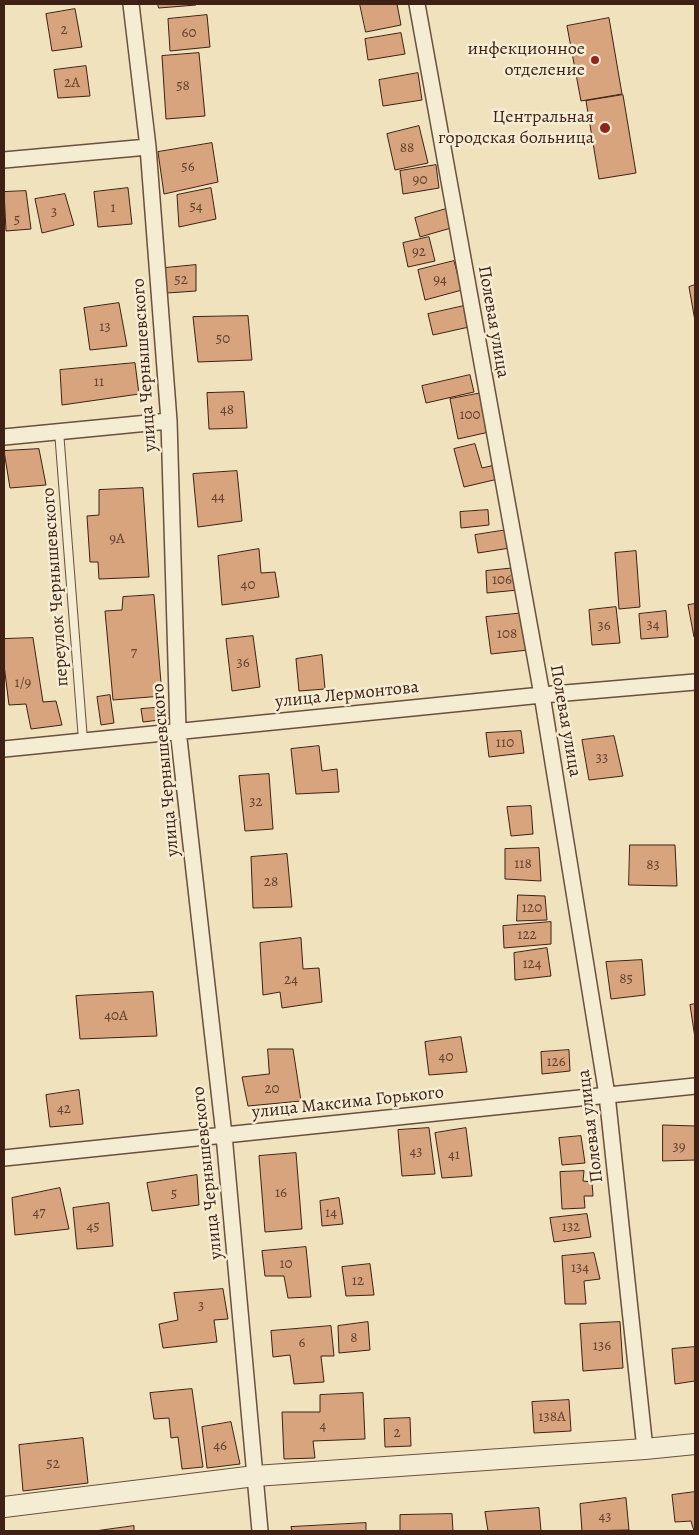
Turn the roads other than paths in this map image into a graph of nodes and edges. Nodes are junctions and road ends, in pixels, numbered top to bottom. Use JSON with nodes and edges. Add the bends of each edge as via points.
{"nodes":[{"id":1,"x":130,"y":4,"type":"edge"},
{"id":2,"x":417,"y":4,"type":"edge"},
{"id":3,"x":148,"y":147,"type":"junction"},
{"id":4,"x":4,"y":160,"type":"edge"},
{"id":5,"x":169,"y":421,"type":"junction"},
{"id":6,"x":59,"y":431,"type":"junction"},
{"id":7,"x":4,"y":437,"type":"edge"},
{"id":8,"x":695,"y":682,"type":"edge"},
{"id":9,"x":542,"y":695,"type":"junction"},
{"id":10,"x":178,"y":730,"type":"junction"},
{"id":11,"x":83,"y":740,"type":"junction"},
{"id":12,"x":4,"y":749,"type":"edge"},
{"id":13,"x":695,"y":1086,"type":"edge"},
{"id":14,"x":607,"y":1095,"type":"junction"},
{"id":15,"x":224,"y":1135,"type":"junction"},
{"id":16,"x":4,"y":1158,"type":"edge"},
{"id":17,"x":695,"y":1444,"type":"edge"},
{"id":18,"x":644,"y":1449,"type":"junction"},
{"id":19,"x":255,"y":1476,"type":"junction"},
{"id":20,"x":4,"y":1507,"type":"edge"},
{"id":21,"x":260,"y":1531,"type":"edge"}],
"edges":[{"from":1,"to":3,"type":"street","name":"улица Чернышевского"},
{"from":2,"to":9,"type":"street","name":"Полевая улица"},
{"from":3,"to":4,"type":"street"},
{"from":3,"to":5,"type":"street","name":"улица Чернышевского"},
{"from":5,"to":6,"type":"street"},
{"from":5,"to":10,"type":"street","name":"улица Чернышевского"},
{"from":6,"to":7,"type":"street"},
{"from":6,"to":11,"type":"lane","name":"переулок Чернышевского"},
{"from":8,"to":9,"type":"street","name":"улица Лермонтова"},
{"from":9,"to":10,"type":"street","name":"улица Лермонтова"},
{"from":9,"to":14,"type":"street","name":"Полевая улица"},
{"from":10,"to":11,"type":"street","name":"улица Лермонтова"},
{"from":10,"to":15,"type":"street","name":"улица Чернышевского"},
{"from":11,"to":12,"type":"street","name":"улица Лермонтова"},
{"from":13,"to":14,"type":"street","name":"улица Максима Горького"},
{"from":14,"to":15,"type":"street","name":"улица Максима Горького"},
{"from":14,"to":18,"type":"street","name":"Полевая улица"},
{"from":15,"to":16,"type":"street","name":"улица Максима Горького"},
{"from":15,"to":19,"type":"street","name":"улица Чернышевского"},
{"from":17,"to":18,"type":"street"},
{"from":18,"to":19,"type":"street"},
{"from":19,"to":20,"type":"street"},
{"from":19,"to":21,"type":"street","name":"улица Чернышевского"}]}
